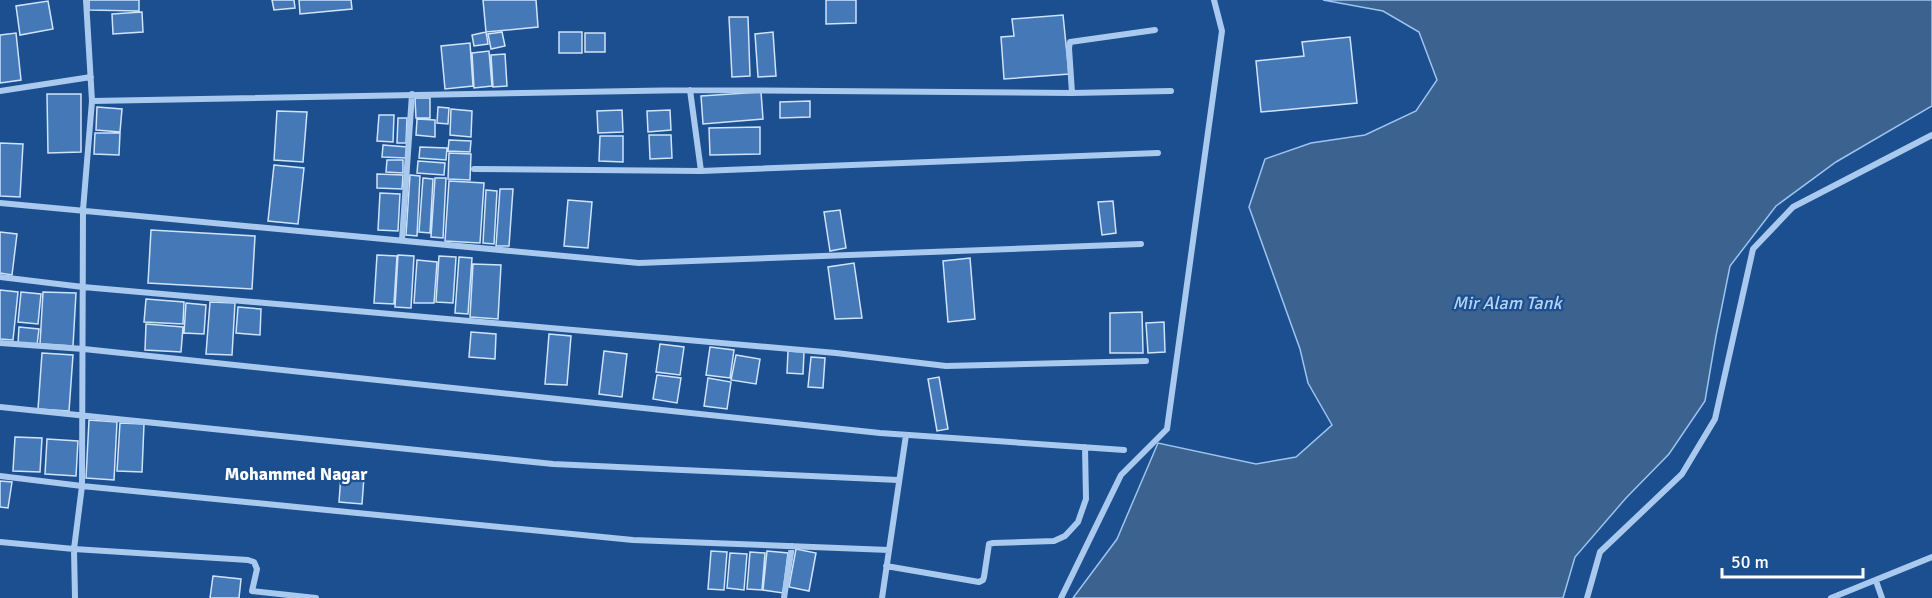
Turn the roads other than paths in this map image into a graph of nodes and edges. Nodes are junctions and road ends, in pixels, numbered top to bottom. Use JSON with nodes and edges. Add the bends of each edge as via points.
{"nodes":[{"id":1,"x":86,"y":0,"type":"edge"},
{"id":2,"x":1214,"y":0,"type":"edge"},
{"id":3,"x":1155,"y":30,"type":"dead end"},
{"id":4,"x":91,"y":77,"type":"junction"},
{"id":5,"x":690,"y":90,"type":"junction"},
{"id":6,"x":0,"y":91,"type":"edge"},
{"id":7,"x":1171,"y":91,"type":"dead end"},
{"id":8,"x":1072,"y":93,"type":"junction"},
{"id":9,"x":412,"y":94,"type":"junction"},
{"id":10,"x":92,"y":101,"type":"junction"},
{"id":11,"x":1932,"y":135,"type":"edge"},
{"id":12,"x":1158,"y":153,"type":"dead end"},
{"id":13,"x":474,"y":169,"type":"dead end"},
{"id":14,"x":702,"y":171,"type":"junction"},
{"id":15,"x":0,"y":203,"type":"edge"},
{"id":16,"x":83,"y":210,"type":"junction"},
{"id":17,"x":402,"y":240,"type":"junction"},
{"id":18,"x":1141,"y":244,"type":"dead end"},
{"id":19,"x":0,"y":277,"type":"edge"},
{"id":20,"x":83,"y":287,"type":"junction"},
{"id":21,"x":0,"y":343,"type":"edge"},
{"id":22,"x":84,"y":350,"type":"junction"},
{"id":23,"x":1146,"y":361,"type":"dead end"},
{"id":24,"x":0,"y":407,"type":"edge"},
{"id":25,"x":83,"y":416,"type":"junction"},
{"id":26,"x":906,"y":435,"type":"junction"},
{"id":27,"x":1086,"y":447,"type":"junction"},
{"id":28,"x":1124,"y":450,"type":"dead end"},
{"id":29,"x":0,"y":476,"type":"edge"},
{"id":30,"x":898,"y":480,"type":"junction"},
{"id":31,"x":82,"y":486,"type":"junction"},
{"id":32,"x":0,"y":542,"type":"edge"},
{"id":33,"x":792,"y":546,"type":"junction"},
{"id":34,"x":74,"y":549,"type":"junction"},
{"id":35,"x":889,"y":550,"type":"junction"},
{"id":36,"x":1932,"y":558,"type":"edge"},
{"id":37,"x":886,"y":566,"type":"junction"},
{"id":38,"x":1876,"y":581,"type":"junction"},
{"id":39,"x":252,"y":595,"type":"edge"},
{"id":40,"x":75,"y":598,"type":"edge"},
{"id":41,"x":316,"y":598,"type":"edge"},
{"id":42,"x":784,"y":598,"type":"edge"},
{"id":43,"x":882,"y":598,"type":"edge"},
{"id":44,"x":1061,"y":598,"type":"edge"},
{"id":45,"x":1587,"y":598,"type":"edge"},
{"id":46,"x":1831,"y":598,"type":"edge"},
{"id":47,"x":1882,"y":598,"type":"edge"}],
"edges":[{"from":1,"to":4,"type":"street"},
{"from":2,"to":44,"type":"street","via":[[1222,31],[1167,429],[1121,475]]},
{"from":3,"to":8,"type":"street","via":[[1070,42]]},
{"from":4,"to":6,"type":"street"},
{"from":4,"to":10,"type":"street"},
{"from":5,"to":8,"type":"street"},
{"from":5,"to":9,"type":"street"},
{"from":5,"to":14,"type":"street"},
{"from":7,"to":8,"type":"street"},
{"from":9,"to":10,"type":"street"},
{"from":9,"to":17,"type":"street"},
{"from":10,"to":16,"type":"street"},
{"from":11,"to":45,"type":"street","via":[[1793,207],[1753,249],[1715,419],[1682,474],[1600,552]]},
{"from":12,"to":14,"type":"street"},
{"from":13,"to":14,"type":"street"},
{"from":15,"to":16,"type":"street"},
{"from":16,"to":17,"type":"street"},
{"from":16,"to":20,"type":"street"},
{"from":17,"to":18,"type":"street","via":[[639,263]]},
{"from":19,"to":20,"type":"street"},
{"from":20,"to":22,"type":"street"},
{"from":20,"to":23,"type":"street","via":[[946,366]]},
{"from":21,"to":22,"type":"street"},
{"from":22,"to":25,"type":"street"},
{"from":22,"to":26,"type":"street"},
{"from":24,"to":25,"type":"street"},
{"from":25,"to":30,"type":"street","via":[[553,464]]},
{"from":25,"to":31,"type":"street"},
{"from":26,"to":27,"type":"street"},
{"from":26,"to":30,"type":"street"},
{"from":27,"to":28,"type":"street"},
{"from":27,"to":37,"type":"street","via":[[1086,499],[1078,522],[1065,536],[1054,541],[989,544],[984,577],[979,582]]},
{"from":29,"to":31,"type":"street"},
{"from":30,"to":35,"type":"street"},
{"from":31,"to":33,"type":"street","via":[[633,540]]},
{"from":31,"to":34,"type":"street"},
{"from":32,"to":34,"type":"street"},
{"from":33,"to":35,"type":"street"},
{"from":33,"to":42,"type":"street"},
{"from":34,"to":39,"type":"street","via":[[248,560],[257,569]]},
{"from":34,"to":40,"type":"street"},
{"from":35,"to":37,"type":"street"},
{"from":36,"to":38,"type":"street"},
{"from":37,"to":43,"type":"street"},
{"from":38,"to":46,"type":"street"},
{"from":38,"to":47,"type":"street"},
{"from":39,"to":41,"type":"street"}]}
